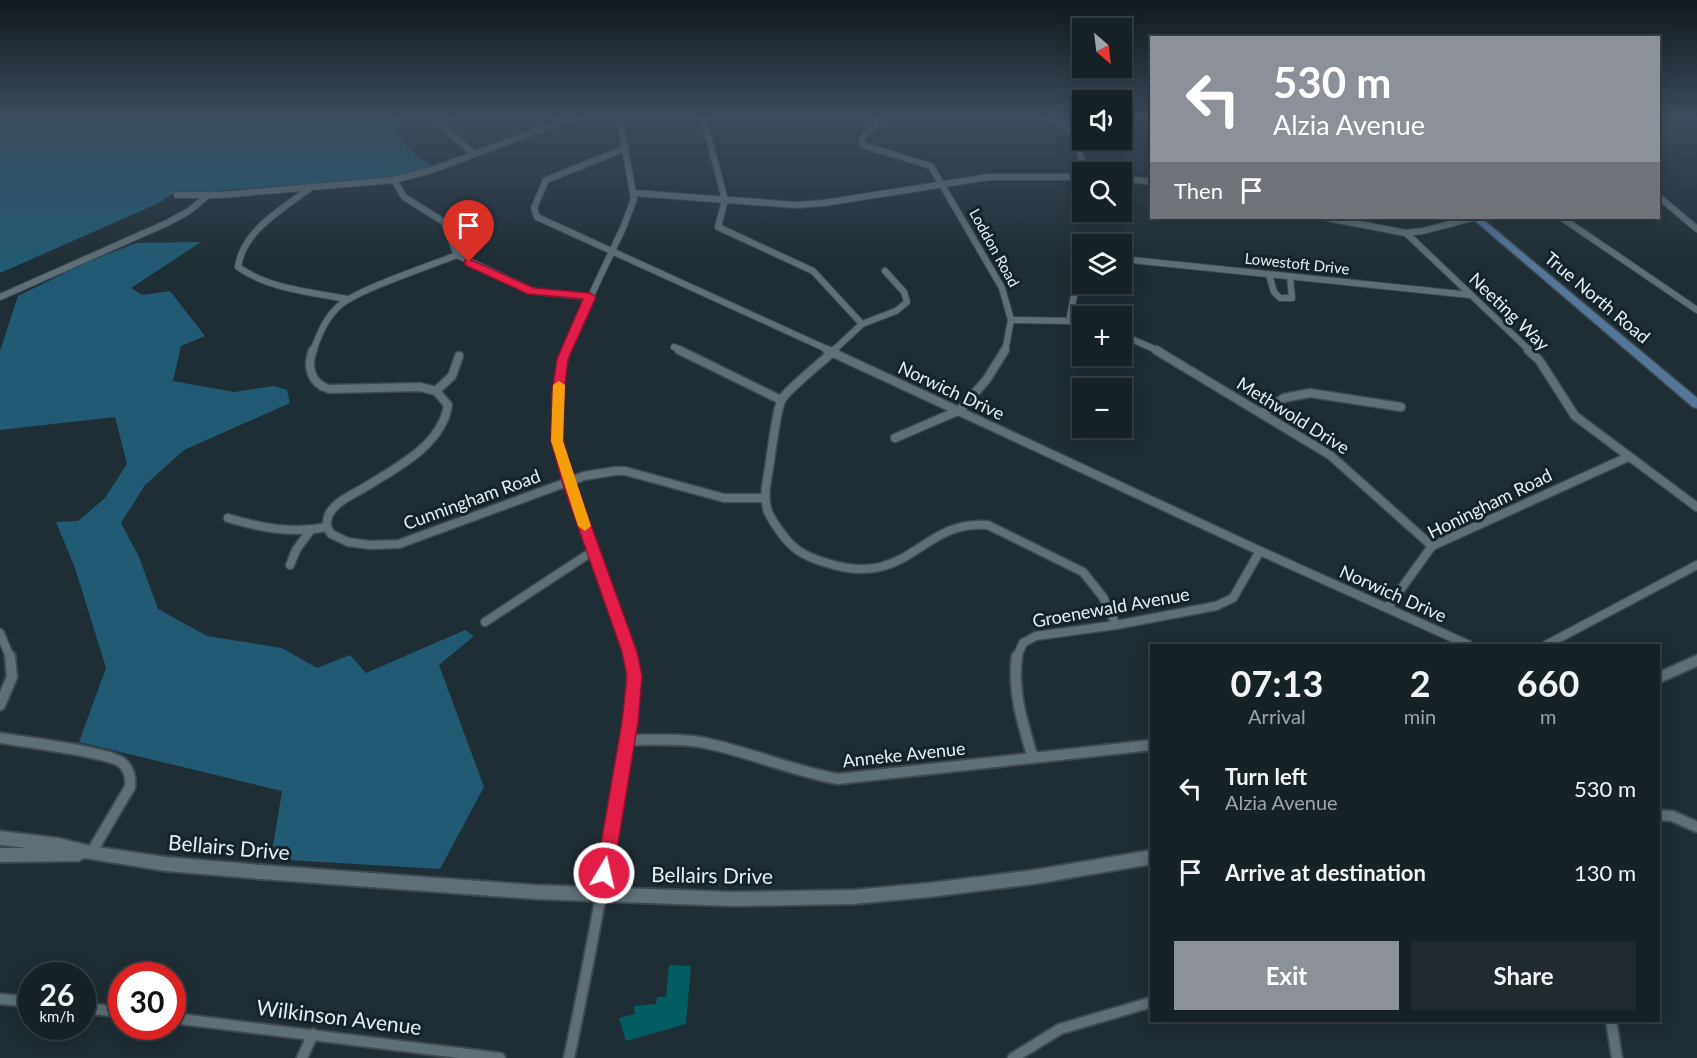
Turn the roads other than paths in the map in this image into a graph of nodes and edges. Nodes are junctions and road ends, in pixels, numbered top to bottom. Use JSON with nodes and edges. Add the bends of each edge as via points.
{"nodes":[{"id":1,"x":444,"y":165,"type":"edge"},
{"id":2,"x":580,"y":165,"type":"edge"},
{"id":3,"x":629,"y":165,"type":"edge"},
{"id":4,"x":716,"y":165,"type":"edge"},
{"id":5,"x":929,"y":165,"type":"edge"},
{"id":6,"x":1072,"y":177,"type":"edge"},
{"id":7,"x":1132,"y":179,"type":"edge"},
{"id":8,"x":394,"y":180,"type":"junction"},
{"id":9,"x":1150,"y":182,"type":"edge"},
{"id":10,"x":943,"y":184,"type":"junction"},
{"id":11,"x":310,"y":188,"type":"junction"},
{"id":12,"x":634,"y":193,"type":"junction"},
{"id":13,"x":177,"y":195,"type":"dead end"},
{"id":14,"x":207,"y":196,"type":"junction"},
{"id":15,"x":1660,"y":198,"type":"edge"},
{"id":16,"x":725,"y":200,"type":"junction"},
{"id":17,"x":1331,"y":219,"type":"edge"},
{"id":18,"x":1470,"y":219,"type":"edge"},
{"id":19,"x":1475,"y":219,"type":"edge"},
{"id":20,"x":1563,"y":219,"type":"edge"},
{"id":21,"x":1697,"y":229,"type":"edge"},
{"id":22,"x":1406,"y":233,"type":"junction"},
{"id":23,"x":612,"y":252,"type":"junction"},
{"id":24,"x":457,"y":255,"type":"junction"},
{"id":25,"x":1132,"y":260,"type":"edge"},
{"id":26,"x":885,"y":271,"type":"dead end"},
{"id":27,"x":1269,"y":275,"type":"junction"},
{"id":28,"x":1290,"y":277,"type":"junction"},
{"id":29,"x":1074,"y":294,"type":"edge"},
{"id":30,"x":1470,"y":295,"type":"junction"},
{"id":31,"x":0,"y":297,"type":"edge"},
{"id":32,"x":590,"y":297,"type":"junction"},
{"id":33,"x":347,"y":299,"type":"junction"},
{"id":34,"x":1697,"y":310,"type":"edge"},
{"id":35,"x":1011,"y":320,"type":"junction"},
{"id":36,"x":1069,"y":321,"type":"junction"},
{"id":37,"x":1072,"y":322,"type":"edge"},
{"id":38,"x":862,"y":324,"type":"junction"},
{"id":39,"x":1132,"y":339,"type":"edge"},
{"id":40,"x":674,"y":347,"type":"dead end"},
{"id":41,"x":831,"y":352,"type":"junction"},
{"id":42,"x":459,"y":356,"type":"dead end"},
{"id":43,"x":436,"y":392,"type":"junction"},
{"id":44,"x":781,"y":400,"type":"junction"},
{"id":45,"x":1696,"y":402,"type":"edge"},
{"id":46,"x":1401,"y":407,"type":"dead end"},
{"id":47,"x":960,"y":410,"type":"junction"},
{"id":48,"x":1262,"y":413,"type":"junction"},
{"id":49,"x":895,"y":438,"type":"dead end"},
{"id":50,"x":1628,"y":457,"type":"junction"},
{"id":51,"x":568,"y":481,"type":"junction"},
{"id":52,"x":764,"y":498,"type":"junction"},
{"id":53,"x":1697,"y":507,"type":"edge"},
{"id":54,"x":228,"y":518,"type":"dead end"},
{"id":55,"x":327,"y":527,"type":"junction"},
{"id":56,"x":310,"y":531,"type":"junction"},
{"id":57,"x":1432,"y":546,"type":"junction"},
{"id":58,"x":593,"y":551,"type":"junction"},
{"id":59,"x":1260,"y":551,"type":"junction"},
{"id":60,"x":290,"y":566,"type":"dead end"},
{"id":61,"x":1697,"y":566,"type":"edge"},
{"id":62,"x":1388,"y":607,"type":"junction"},
{"id":63,"x":485,"y":622,"type":"dead end"},
{"id":64,"x":1116,"y":625,"type":"junction"},
{"id":65,"x":0,"y":633,"type":"edge"},
{"id":66,"x":1466,"y":644,"type":"edge"},
{"id":67,"x":1548,"y":644,"type":"edge"},
{"id":68,"x":1697,"y":660,"type":"edge"},
{"id":69,"x":1660,"y":678,"type":"edge"},
{"id":70,"x":0,"y":705,"type":"edge"},
{"id":71,"x":0,"y":738,"type":"edge"},
{"id":72,"x":627,"y":740,"type":"junction"},
{"id":73,"x":1150,"y":745,"type":"edge"},
{"id":74,"x":1033,"y":758,"type":"junction"},
{"id":75,"x":1660,"y":815,"type":"edge"},
{"id":76,"x":1697,"y":827,"type":"edge"},
{"id":77,"x":0,"y":838,"type":"edge"},
{"id":78,"x":91,"y":854,"type":"junction"},
{"id":79,"x":0,"y":855,"type":"edge"},
{"id":80,"x":1150,"y":857,"type":"edge"},
{"id":81,"x":602,"y":895,"type":"junction"},
{"id":82,"x":0,"y":999,"type":"edge"},
{"id":83,"x":18,"y":1001,"type":"edge"},
{"id":84,"x":1150,"y":1003,"type":"edge"},
{"id":85,"x":186,"y":1020,"type":"edge"},
{"id":86,"x":1611,"y":1022,"type":"edge"},
{"id":87,"x":313,"y":1034,"type":"junction"},
{"id":88,"x":302,"y":1058,"type":"edge"},
{"id":89,"x":500,"y":1058,"type":"edge"},
{"id":90,"x":569,"y":1058,"type":"edge"},
{"id":91,"x":1013,"y":1058,"type":"edge"},
{"id":92,"x":1617,"y":1058,"type":"edge"}],
"edges":[{"from":1,"to":8,"type":"street"},
{"from":2,"to":23,"type":"street","name":"Norwich Drive","via":[[547,178],[534,210],[540,219]]},
{"from":3,"to":12,"type":"street"},
{"from":4,"to":16,"type":"street"},
{"from":5,"to":10,"type":"street","name":"Loddon Road"},
{"from":6,"to":10,"type":"street","via":[[998,176]]},
{"from":7,"to":9,"type":"street"},
{"from":8,"to":11,"type":"street"},
{"from":8,"to":24,"type":"street","via":[[404,196],[444,222]]},
{"from":10,"to":16,"type":"street","via":[[810,205]]},
{"from":10,"to":35,"type":"street","name":"Loddon Road","via":[[1002,288]]},
{"from":11,"to":14,"type":"street"},
{"from":11,"to":33,"type":"street","via":[[251,238],[240,252],[238,267],[267,281]]},
{"from":12,"to":16,"type":"street"},
{"from":12,"to":23,"type":"street","via":[[629,215]]},
{"from":13,"to":14,"type":"street"},
{"from":14,"to":31,"type":"street","via":[[167,223]]},
{"from":15,"to":21,"type":"street"},
{"from":16,"to":38,"type":"street","via":[[717,225],[720,230],[813,271]]},
{"from":17,"to":22,"type":"street"},
{"from":18,"to":22,"type":"street"},
{"from":19,"to":45,"type":"main road","name":"True North Road"},
{"from":20,"to":34,"type":"street"},
{"from":22,"to":30,"type":"street","name":"Neeting Way"},
{"from":23,"to":32,"type":"street"},
{"from":23,"to":41,"type":"street","name":"Norwich Drive"},
{"from":24,"to":32,"type":"street","via":[[532,291]]},
{"from":24,"to":33,"type":"street"},
{"from":25,"to":27,"type":"street","name":"Lowestoft Drive"},
{"from":26,"to":38,"type":"street","via":[[904,292],[907,302],[896,311]]},
{"from":27,"to":28,"type":"street","name":"Lowestoft Drive"},
{"from":27,"to":28,"type":"street","via":[[1274,292],[1285,299],[1294,295]]},
{"from":28,"to":30,"type":"street","name":"Lowestoft Drive"},
{"from":29,"to":36,"type":"street"},
{"from":30,"to":50,"type":"street","name":"Neeting Way","via":[[1539,360],[1575,416]]},
{"from":32,"to":51,"type":"street","via":[[560,372],[557,441]]},
{"from":33,"to":43,"type":"street","via":[[328,318],[313,346],[309,359],[316,383],[336,390],[420,387]]},
{"from":35,"to":36,"type":"street"},
{"from":35,"to":47,"type":"street","name":"Loddon Road","via":[[1004,354]]},
{"from":36,"to":37,"type":"street"},
{"from":38,"to":41,"type":"street"},
{"from":39,"to":48,"type":"street","name":"Methwold Drive","via":[[1154,348]]},
{"from":40,"to":44,"type":"street"},
{"from":41,"to":44,"type":"street"},
{"from":41,"to":47,"type":"street","name":"Norwich Drive"},
{"from":42,"to":43,"type":"street","via":[[451,379]]},
{"from":43,"to":55,"type":"street","via":[[446,400],[447,408],[434,437],[412,458],[337,504],[326,520]]},
{"from":44,"to":52,"type":"street"},
{"from":46,"to":48,"type":"street","via":[[1310,393],[1284,398]]},
{"from":47,"to":49,"type":"street","name":"Loddon Road"},
{"from":47,"to":59,"type":"street","name":"Norwich Drive"},
{"from":48,"to":57,"type":"street","name":"Methwold Drive","via":[[1342,464]]},
{"from":50,"to":53,"type":"street","name":"Neeting Way"},
{"from":50,"to":57,"type":"street","name":"Honingham Road"},
{"from":51,"to":52,"type":"street","name":"Cunningham Road","via":[[600,472],[625,471],[724,498]]},
{"from":51,"to":55,"type":"street","name":"Cunningham Road","via":[[398,544],[351,543],[338,538]]},
{"from":51,"to":58,"type":"street"},
{"from":52,"to":64,"type":"street","via":[[768,513],[796,550],[857,570],[891,565],[955,526],[978,523],[997,528],[1083,572],[1103,597]]},
{"from":54,"to":56,"type":"street","via":[[284,532]]},
{"from":55,"to":56,"type":"street"},
{"from":56,"to":60,"type":"street","via":[[296,549]]},
{"from":57,"to":62,"type":"street","name":"Honingham Road"},
{"from":58,"to":63,"type":"street"},
{"from":58,"to":72,"type":"street","via":[[632,659],[634,683]]},
{"from":59,"to":62,"type":"street","name":"Norwich Drive"},
{"from":59,"to":64,"type":"street","name":"Groenewald Avenue","via":[[1228,602]]},
{"from":61,"to":67,"type":"street"},
{"from":62,"to":66,"type":"street","name":"Norwich Drive"},
{"from":64,"to":74,"type":"street","name":"Groenewald Avenue","via":[[1036,636],[1020,645],[1017,686]]},
{"from":65,"to":70,"type":"street","via":[[13,664],[10,685]]},
{"from":68,"to":69,"type":"street"},
{"from":71,"to":78,"type":"street","via":[[109,756],[123,762],[130,776],[130,788]]},
{"from":72,"to":74,"type":"street","name":"Anneke Avenue","via":[[705,743],[794,771],[838,779]]},
{"from":72,"to":81,"type":"street"},
{"from":73,"to":74,"type":"street","name":"Anneke Avenue"},
{"from":75,"to":76,"type":"street"},
{"from":77,"to":78,"type":"street","via":[[58,844]]},
{"from":78,"to":79,"type":"street"},
{"from":78,"to":81,"type":"street","name":"Bellairs Drive","via":[[261,872]]},
{"from":80,"to":81,"type":"street","name":"Bellairs Drive","via":[[1034,877],[853,897]]},
{"from":81,"to":90,"type":"street"},
{"from":82,"to":83,"type":"street"},
{"from":84,"to":91,"type":"street","via":[[1060,1029]]},
{"from":85,"to":87,"type":"street","name":"Wilkinson Avenue"},
{"from":86,"to":92,"type":"street"},
{"from":87,"to":88,"type":"street"},
{"from":87,"to":89,"type":"street","name":"Wilkinson Avenue"}]}
